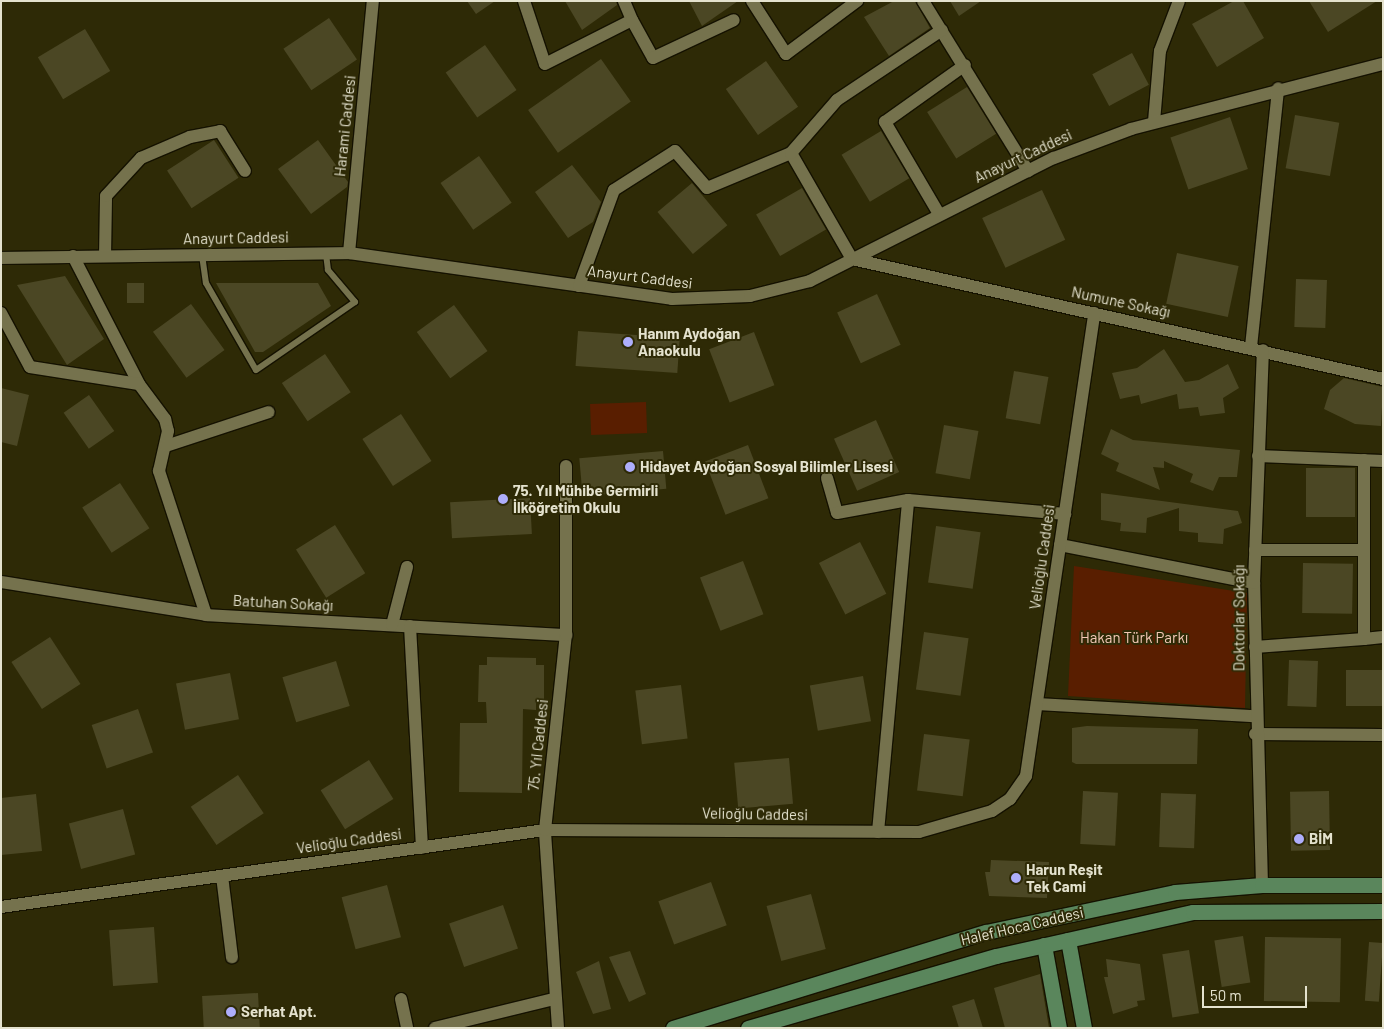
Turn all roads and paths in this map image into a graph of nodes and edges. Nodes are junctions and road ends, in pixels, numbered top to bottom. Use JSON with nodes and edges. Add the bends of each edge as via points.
{"nodes":[{"id":1,"x":374,"y":1,"type":"edge"},
{"id":2,"x":524,"y":1,"type":"edge"},
{"id":3,"x":624,"y":1,"type":"edge"},
{"id":4,"x":752,"y":1,"type":"edge"},
{"id":5,"x":857,"y":1,"type":"edge"},
{"id":6,"x":922,"y":1,"type":"edge"},
{"id":7,"x":1179,"y":1,"type":"edge"},
{"id":8,"x":632,"y":20,"type":"junction"},
{"id":9,"x":734,"y":20,"type":"dead end"},
{"id":10,"x":942,"y":30,"type":"junction"},
{"id":11,"x":1383,"y":64,"type":"edge"},
{"id":12,"x":966,"y":65,"type":"junction"},
{"id":13,"x":1278,"y":88,"type":"junction"},
{"id":14,"x":1154,"y":122,"type":"junction"},
{"id":15,"x":791,"y":153,"type":"junction"},
{"id":16,"x":245,"y":171,"type":"dead end"},
{"id":17,"x":1028,"y":171,"type":"junction"},
{"id":18,"x":939,"y":214,"type":"junction"},
{"id":19,"x":326,"y":253,"type":"junction"},
{"id":20,"x":349,"y":253,"type":"junction"},
{"id":21,"x":202,"y":255,"type":"junction"},
{"id":22,"x":73,"y":256,"type":"junction"},
{"id":23,"x":105,"y":256,"type":"junction"},
{"id":24,"x":1,"y":258,"type":"edge"},
{"id":25,"x":852,"y":259,"type":"junction"},
{"id":26,"x":579,"y":286,"type":"junction"},
{"id":27,"x":1,"y":313,"type":"edge"},
{"id":28,"x":1094,"y":313,"type":"junction"},
{"id":29,"x":1251,"y":347,"type":"junction"},
{"id":30,"x":1264,"y":350,"type":"junction"},
{"id":31,"x":1383,"y":379,"type":"edge"},
{"id":32,"x":139,"y":384,"type":"junction"},
{"id":33,"x":269,"y":412,"type":"dead end"},
{"id":34,"x":166,"y":446,"type":"junction"},
{"id":35,"x":1258,"y":456,"type":"junction"},
{"id":36,"x":1364,"y":460,"type":"junction"},
{"id":37,"x":1383,"y":461,"type":"edge"},
{"id":38,"x":566,"y":466,"type":"dead end"},
{"id":39,"x":827,"y":478,"type":"dead end"},
{"id":40,"x":908,"y":500,"type":"junction"},
{"id":41,"x":1065,"y":514,"type":"junction"},
{"id":42,"x":1060,"y":545,"type":"junction"},
{"id":43,"x":1255,"y":550,"type":"junction"},
{"id":44,"x":1364,"y":550,"type":"junction"},
{"id":45,"x":407,"y":567,"type":"dead end"},
{"id":46,"x":1,"y":582,"type":"edge"},
{"id":47,"x":1254,"y":583,"type":"junction"},
{"id":48,"x":206,"y":616,"type":"junction"},
{"id":49,"x":392,"y":625,"type":"junction"},
{"id":50,"x":410,"y":626,"type":"junction"},
{"id":51,"x":566,"y":635,"type":"junction"},
{"id":52,"x":1383,"y":637,"type":"edge"},
{"id":53,"x":1364,"y":640,"type":"junction"},
{"id":54,"x":1255,"y":647,"type":"junction"},
{"id":55,"x":1037,"y":704,"type":"junction"},
{"id":56,"x":1255,"y":716,"type":"junction"},
{"id":57,"x":1255,"y":734,"type":"junction"},
{"id":58,"x":1383,"y":735,"type":"edge"},
{"id":59,"x":546,"y":830,"type":"junction"},
{"id":60,"x":878,"y":832,"type":"junction"},
{"id":61,"x":422,"y":848,"type":"junction"},
{"id":62,"x":222,"y":876,"type":"junction"},
{"id":63,"x":1262,"y":885,"type":"junction"},
{"id":64,"x":1383,"y":886,"type":"edge"},
{"id":65,"x":2,"y":910,"type":"edge"},
{"id":66,"x":1383,"y":911,"type":"edge"},
{"id":67,"x":1068,"y":940,"type":"junction"},
{"id":68,"x":1044,"y":946,"type":"junction"},
{"id":69,"x":232,"y":957,"type":"dead end"},
{"id":70,"x":401,"y":999,"type":"dead end"},
{"id":71,"x":554,"y":999,"type":"junction"},
{"id":72,"x":407,"y":1028,"type":"edge"},
{"id":73,"x":435,"y":1028,"type":"edge"},
{"id":74,"x":558,"y":1028,"type":"edge"},
{"id":75,"x":673,"y":1028,"type":"edge"},
{"id":76,"x":748,"y":1028,"type":"edge"},
{"id":77,"x":1060,"y":1028,"type":"edge"},
{"id":78,"x":1084,"y":1028,"type":"edge"}],
"edges":[{"from":1,"to":20,"type":"street","name":"Harami Caddesi"},
{"from":2,"to":8,"type":"street","via":[[546,64]]},
{"from":3,"to":8,"type":"street"},
{"from":4,"to":5,"type":"street","via":[[786,54]]},
{"from":6,"to":10,"type":"street"},
{"from":7,"to":14,"type":"street","via":[[1160,51]]},
{"from":8,"to":9,"type":"street","via":[[653,58]]},
{"from":10,"to":12,"type":"street"},
{"from":10,"to":15,"type":"street","via":[[837,100]]},
{"from":11,"to":13,"type":"street","name":"Anayurt Caddesi"},
{"from":12,"to":17,"type":"street"},
{"from":12,"to":18,"type":"street","via":[[885,122]]},
{"from":13,"to":14,"type":"street","name":"Anayurt Caddesi"},
{"from":13,"to":29,"type":"street"},
{"from":14,"to":17,"type":"street","name":"Anayurt Caddesi"},
{"from":15,"to":25,"type":"street"},
{"from":15,"to":26,"type":"street","via":[[707,188],[675,151],[614,190]]},
{"from":16,"to":23,"type":"street","via":[[220,131],[190,137],[141,158],[106,196]]},
{"from":17,"to":18,"type":"street","name":"Anayurt Caddesi"},
{"from":18,"to":25,"type":"street","name":"Anayurt Caddesi"},
{"from":19,"to":20,"type":"street","name":"Anayurt Caddesi"},
{"from":19,"to":21,"type":"street","name":"Anayurt Caddesi"},
{"from":19,"to":21,"type":"lane","via":[[328,270],[355,302],[256,370],[206,284]]},
{"from":20,"to":26,"type":"street","name":"Anayurt Caddesi"},
{"from":21,"to":23,"type":"street","name":"Anayurt Caddesi"},
{"from":22,"to":23,"type":"street","name":"Anayurt Caddesi"},
{"from":22,"to":24,"type":"street","name":"Anayurt Caddesi"},
{"from":22,"to":32,"type":"street"},
{"from":25,"to":26,"type":"street","name":"Anayurt Caddesi","via":[[790,287],[728,299],[672,300]]},
{"from":25,"to":28,"type":"street","name":"Numune Sokağı"},
{"from":27,"to":32,"type":"street","via":[[30,367]]},
{"from":28,"to":29,"type":"street","name":"Numune Sokağı"},
{"from":28,"to":41,"type":"street","name":"Velioğlu Caddesi"},
{"from":29,"to":30,"type":"street","name":"Numune Sokağı"},
{"from":30,"to":31,"type":"street","name":"Numune Sokağı"},
{"from":30,"to":35,"type":"street","name":"Doktorlar Sokağı"},
{"from":32,"to":34,"type":"street","via":[[166,419]]},
{"from":33,"to":34,"type":"street"},
{"from":34,"to":48,"type":"street","via":[[159,471]]},
{"from":35,"to":36,"type":"street"},
{"from":35,"to":43,"type":"street","name":"Doktorlar Sokağı"},
{"from":36,"to":37,"type":"street"},
{"from":36,"to":44,"type":"street"},
{"from":38,"to":51,"type":"street","name":"75. Yıl Caddesi"},
{"from":39,"to":40,"type":"street","via":[[837,513]]},
{"from":40,"to":41,"type":"street"},
{"from":40,"to":60,"type":"street"},
{"from":41,"to":42,"type":"street","name":"Velioğlu Caddesi"},
{"from":42,"to":47,"type":"street"},
{"from":42,"to":55,"type":"street","name":"Velioğlu Caddesi"},
{"from":43,"to":44,"type":"street"},
{"from":43,"to":47,"type":"street","name":"Doktorlar Sokağı"},
{"from":44,"to":53,"type":"street"},
{"from":45,"to":49,"type":"street"},
{"from":46,"to":48,"type":"street","name":"Batuhan Sokağı"},
{"from":47,"to":54,"type":"street","name":"Doktorlar Sokağı"},
{"from":48,"to":49,"type":"street","name":"Batuhan Sokağı"},
{"from":49,"to":50,"type":"street","name":"Batuhan Sokağı"},
{"from":50,"to":51,"type":"street","name":"Batuhan Sokağı"},
{"from":50,"to":61,"type":"street"},
{"from":51,"to":59,"type":"street","name":"75. Yıl Caddesi"},
{"from":52,"to":53,"type":"street"},
{"from":53,"to":54,"type":"street"},
{"from":54,"to":56,"type":"street","name":"Doktorlar Sokağı"},
{"from":55,"to":56,"type":"street"},
{"from":55,"to":60,"type":"street","name":"Velioğlu Caddesi","via":[[1026,776],[1001,806],[934,830]]},
{"from":56,"to":57,"type":"street","name":"Doktorlar Sokağı"},
{"from":57,"to":58,"type":"street"},
{"from":57,"to":63,"type":"street","name":"Doktorlar Sokağı"},
{"from":59,"to":60,"type":"street","name":"Velioğlu Caddesi"},
{"from":59,"to":61,"type":"street","name":"Velioğlu Caddesi"},
{"from":59,"to":71,"type":"street","name":"75. Yıl Caddesi"},
{"from":61,"to":62,"type":"street","name":"Velioğlu Caddesi"},
{"from":62,"to":65,"type":"street","name":"Velioğlu Caddesi"},
{"from":62,"to":69,"type":"street"},
{"from":63,"to":64,"type":"main road","name":"Halef Hoca Caddesi"},
{"from":63,"to":75,"type":"main road","name":"Halef Hoca Caddesi","via":[[1175,892],[986,932]]},
{"from":66,"to":67,"type":"main road","name":"Halef Hoca Caddesi","via":[[1193,912]]},
{"from":67,"to":68,"type":"main road","name":"Halef Hoca Caddesi"},
{"from":67,"to":78,"type":"main road"},
{"from":68,"to":76,"type":"main road","name":"Halef Hoca Caddesi"},
{"from":68,"to":77,"type":"main road"},
{"from":70,"to":72,"type":"street"},
{"from":71,"to":73,"type":"street"},
{"from":71,"to":74,"type":"street","name":"75. Yıl Caddesi"}]}
